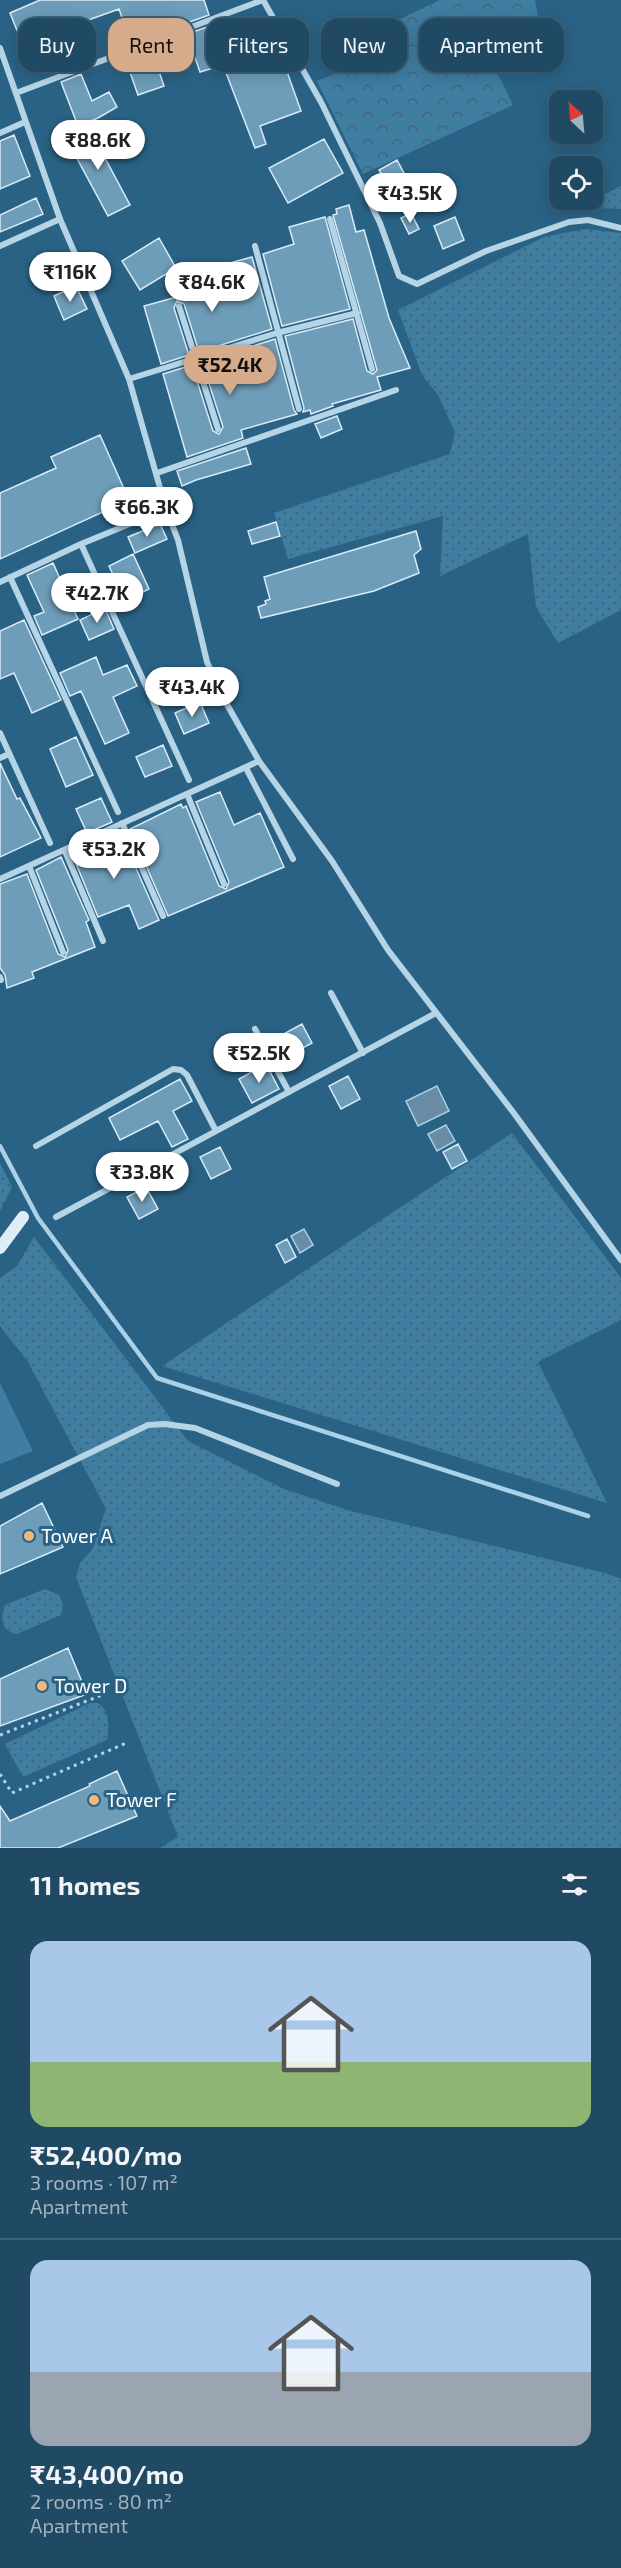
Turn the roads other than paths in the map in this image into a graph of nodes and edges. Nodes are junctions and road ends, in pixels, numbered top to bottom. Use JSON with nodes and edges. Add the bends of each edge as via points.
{"nodes":[{"id":1,"x":0,"y":48,"type":"edge"},
{"id":2,"x":9,"y":69,"type":"junction"},
{"id":3,"x":0,"y":73,"type":"edge"},
{"id":4,"x":16,"y":93,"type":"junction"},
{"id":5,"x":25,"y":122,"type":"junction"},
{"id":6,"x":0,"y":133,"type":"edge"},
{"id":7,"x":60,"y":219,"type":"junction"},
{"id":8,"x":330,"y":219,"type":"dead end"},
{"id":9,"x":621,"y":228,"type":"edge"},
{"id":10,"x":0,"y":246,"type":"edge"},
{"id":11,"x":255,"y":246,"type":"dead end"},
{"id":12,"x":178,"y":306,"type":"dead end"},
{"id":13,"x":357,"y":313,"type":"junction"},
{"id":14,"x":277,"y":333,"type":"junction"},
{"id":15,"x":195,"y":358,"type":"junction"},
{"id":16,"x":372,"y":369,"type":"dead end"},
{"id":17,"x":129,"y":379,"type":"junction"},
{"id":18,"x":396,"y":390,"type":"dead end"},
{"id":19,"x":299,"y":409,"type":"dead end"},
{"id":20,"x":218,"y":429,"type":"dead end"},
{"id":21,"x":157,"y":473,"type":"junction"},
{"id":22,"x":166,"y":509,"type":"junction"},
{"id":23,"x":81,"y":544,"type":"junction"},
{"id":24,"x":10,"y":577,"type":"junction"},
{"id":25,"x":0,"y":582,"type":"edge"},
{"id":26,"x":0,"y":733,"type":"edge"},
{"id":27,"x":9,"y":754,"type":"junction"},
{"id":28,"x":0,"y":758,"type":"edge"},
{"id":29,"x":259,"y":760,"type":"junction"},
{"id":30,"x":246,"y":768,"type":"junction"},
{"id":31,"x":189,"y":780,"type":"dead end"},
{"id":32,"x":187,"y":794,"type":"junction"},
{"id":33,"x":118,"y":812,"type":"dead end"},
{"id":34,"x":122,"y":823,"type":"junction"},
{"id":35,"x":50,"y":843,"type":"dead end"},
{"id":36,"x":65,"y":851,"type":"junction"},
{"id":37,"x":293,"y":859,"type":"dead end"},
{"id":38,"x":29,"y":866,"type":"junction"},
{"id":39,"x":0,"y":879,"type":"edge"},
{"id":40,"x":224,"y":884,"type":"dead end"},
{"id":41,"x":164,"y":916,"type":"dead end"},
{"id":42,"x":103,"y":941,"type":"dead end"},
{"id":43,"x":63,"y":952,"type":"dead end"},
{"id":44,"x":332,"y":993,"type":"dead end"},
{"id":45,"x":436,"y":1013,"type":"junction"},
{"id":46,"x":255,"y":1029,"type":"dead end"},
{"id":47,"x":363,"y":1053,"type":"junction"},
{"id":48,"x":289,"y":1092,"type":"junction"},
{"id":49,"x":216,"y":1131,"type":"junction"},
{"id":50,"x":36,"y":1146,"type":"dead end"},
{"id":51,"x":23,"y":1217,"type":"dead end"},
{"id":52,"x":56,"y":1217,"type":"dead end"},
{"id":53,"x":0,"y":1248,"type":"edge"},
{"id":54,"x":621,"y":1260,"type":"edge"},
{"id":55,"x":338,"y":1484,"type":"dead end"},
{"id":56,"x":0,"y":1496,"type":"edge"}],
"edges":[{"from":1,"to":2,"type":"street"},
{"from":2,"to":3,"type":"street"},
{"from":2,"to":4,"type":"street"},
{"from":4,"to":5,"type":"street"},
{"from":4,"to":9,"type":"street","via":[[263,0],[321,102],[376,215],[399,276],[417,284],[486,251],[569,222],[588,220]]},
{"from":5,"to":6,"type":"street"},
{"from":5,"to":7,"type":"street"},
{"from":7,"to":10,"type":"street"},
{"from":7,"to":17,"type":"street"},
{"from":8,"to":13,"type":"street"},
{"from":11,"to":14,"type":"street"},
{"from":12,"to":15,"type":"street"},
{"from":13,"to":14,"type":"street"},
{"from":13,"to":16,"type":"street"},
{"from":14,"to":15,"type":"street"},
{"from":14,"to":19,"type":"street"},
{"from":15,"to":17,"type":"street"},
{"from":15,"to":20,"type":"street"},
{"from":17,"to":21,"type":"street"},
{"from":18,"to":21,"type":"street"},
{"from":21,"to":22,"type":"street"},
{"from":22,"to":23,"type":"street"},
{"from":22,"to":29,"type":"street","via":[[178,540],[207,662]]},
{"from":23,"to":24,"type":"street"},
{"from":23,"to":31,"type":"street"},
{"from":24,"to":25,"type":"street"},
{"from":24,"to":33,"type":"street"},
{"from":26,"to":27,"type":"street"},
{"from":27,"to":28,"type":"street"},
{"from":27,"to":35,"type":"street"},
{"from":29,"to":30,"type":"street"},
{"from":29,"to":45,"type":"street","via":[[332,861],[388,950]]},
{"from":30,"to":32,"type":"street"},
{"from":30,"to":37,"type":"street"},
{"from":32,"to":34,"type":"street"},
{"from":32,"to":40,"type":"street"},
{"from":34,"to":36,"type":"street"},
{"from":34,"to":41,"type":"street"},
{"from":36,"to":38,"type":"street"},
{"from":36,"to":42,"type":"street"},
{"from":38,"to":39,"type":"street"},
{"from":38,"to":43,"type":"street"},
{"from":44,"to":47,"type":"street"},
{"from":45,"to":47,"type":"street"},
{"from":45,"to":54,"type":"street"},
{"from":46,"to":48,"type":"street"},
{"from":47,"to":48,"type":"street"},
{"from":48,"to":49,"type":"street"},
{"from":49,"to":50,"type":"street","via":[[187,1075],[173,1069]]},
{"from":49,"to":52,"type":"street"},
{"from":51,"to":53,"type":"street"},
{"from":55,"to":56,"type":"street","via":[[195,1428],[165,1424],[148,1425]]}]}
